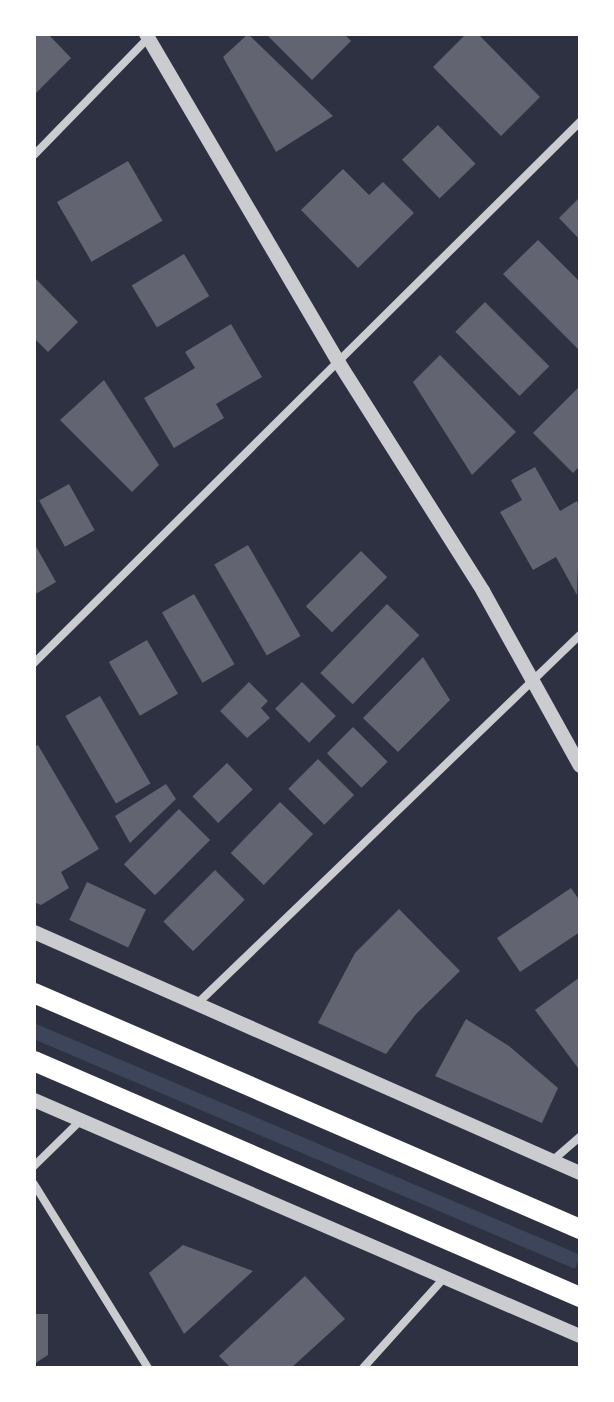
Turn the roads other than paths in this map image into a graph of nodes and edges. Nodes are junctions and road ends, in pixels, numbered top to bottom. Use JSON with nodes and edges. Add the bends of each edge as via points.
{"nodes":[{"id":1,"x":149,"y":35,"type":"edge"},
{"id":2,"x":580,"y":122,"type":"edge"},
{"id":3,"x":34,"y":155,"type":"edge"},
{"id":4,"x":339,"y":363,"type":"junction"},
{"id":5,"x":580,"y":635,"type":"edge"},
{"id":6,"x":34,"y":663,"type":"edge"},
{"id":7,"x":534,"y":681,"type":"junction"},
{"id":8,"x":580,"y":766,"type":"edge"},
{"id":9,"x":34,"y":932,"type":"edge"},
{"id":10,"x":34,"y":993,"type":"edge"},
{"id":11,"x":199,"y":1002,"type":"junction"},
{"id":12,"x":34,"y":1061,"type":"edge"},
{"id":13,"x":34,"y":1100,"type":"edge"},
{"id":14,"x":81,"y":1120,"type":"junction"},
{"id":15,"x":580,"y":1137,"type":"edge"},
{"id":16,"x":552,"y":1161,"type":"junction"},
{"id":17,"x":34,"y":1166,"type":"edge"},
{"id":18,"x":580,"y":1173,"type":"edge"},
{"id":19,"x":34,"y":1184,"type":"edge"},
{"id":20,"x":580,"y":1229,"type":"edge"},
{"id":21,"x":445,"y":1277,"type":"junction"},
{"id":22,"x":580,"y":1297,"type":"edge"},
{"id":23,"x":580,"y":1336,"type":"edge"},
{"id":24,"x":148,"y":1368,"type":"edge"},
{"id":25,"x":363,"y":1368,"type":"edge"}],
"edges":[{"from":1,"to":3,"type":"street"},
{"from":1,"to":4,"type":"street"},
{"from":2,"to":4,"type":"street"},
{"from":4,"to":6,"type":"street"},
{"from":4,"to":7,"type":"street"},
{"from":5,"to":7,"type":"street"},
{"from":7,"to":8,"type":"street"},
{"from":7,"to":11,"type":"street"},
{"from":9,"to":11,"type":"street"},
{"from":10,"to":20,"type":"main road"},
{"from":11,"to":16,"type":"street"},
{"from":12,"to":22,"type":"main road"},
{"from":13,"to":14,"type":"street"},
{"from":14,"to":17,"type":"street"},
{"from":14,"to":21,"type":"street"},
{"from":15,"to":16,"type":"street"},
{"from":16,"to":18,"type":"street"},
{"from":19,"to":24,"type":"street"},
{"from":21,"to":23,"type":"street"},
{"from":21,"to":25,"type":"street"}]}
